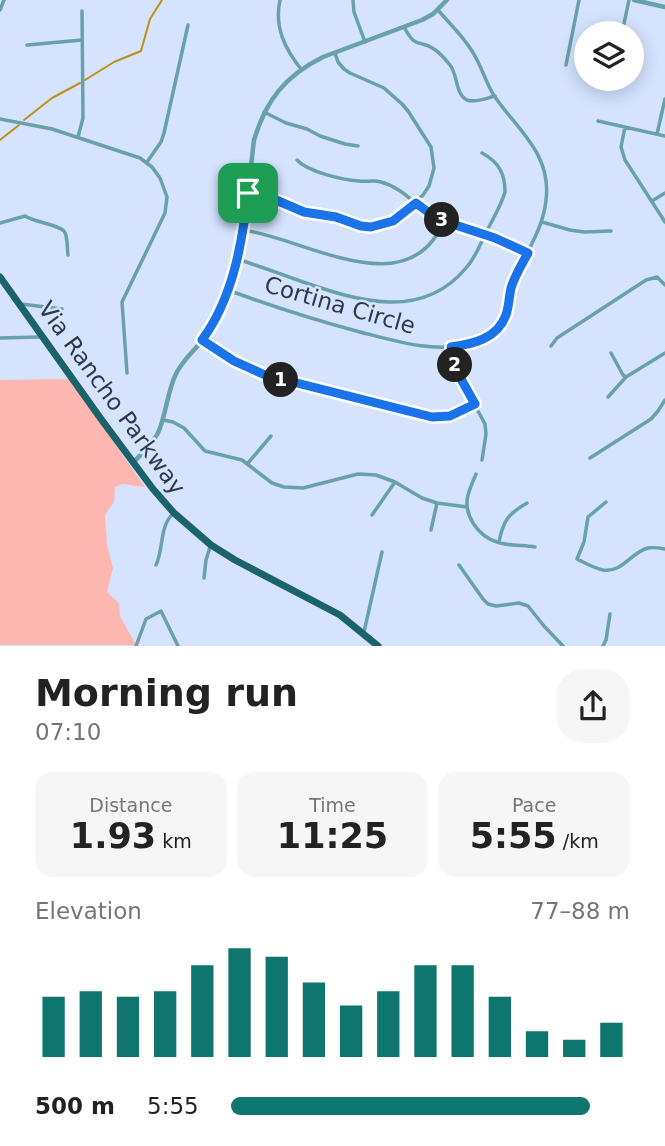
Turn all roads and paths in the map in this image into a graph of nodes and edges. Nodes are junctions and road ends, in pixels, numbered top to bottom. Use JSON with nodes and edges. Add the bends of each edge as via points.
{"nodes":[{"id":1,"x":4,"y":0,"type":"edge"},
{"id":2,"x":280,"y":0,"type":"edge"},
{"id":3,"x":353,"y":0,"type":"edge"},
{"id":4,"x":447,"y":0,"type":"edge"},
{"id":5,"x":579,"y":0,"type":"edge"},
{"id":6,"x":631,"y":0,"type":"edge"},
{"id":7,"x":665,"y":7,"type":"edge"},
{"id":8,"x":0,"y":10,"type":"edge"},
{"id":9,"x":438,"y":10,"type":"junction"},
{"id":10,"x":82,"y":11,"type":"dead end"},
{"id":11,"x":625,"y":21,"type":"edge"},
{"id":12,"x":188,"y":25,"type":"dead end"},
{"id":13,"x":404,"y":27,"type":"junction"},
{"id":14,"x":82,"y":40,"type":"junction"},
{"id":15,"x":365,"y":42,"type":"junction"},
{"id":16,"x":27,"y":45,"type":"dead end"},
{"id":17,"x":335,"y":53,"type":"junction"},
{"id":18,"x":566,"y":65,"type":"dead end"},
{"id":19,"x":301,"y":69,"type":"junction"},
{"id":20,"x":495,"y":96,"type":"junction"},
{"id":21,"x":665,"y":99,"type":"edge"},
{"id":22,"x":264,"y":112,"type":"junction"},
{"id":23,"x":0,"y":119,"type":"edge"},
{"id":24,"x":597,"y":121,"type":"dead end"},
{"id":25,"x":625,"y":127,"type":"junction"},
{"id":26,"x":657,"y":134,"type":"junction"},
{"id":27,"x":665,"y":136,"type":"edge"},
{"id":28,"x":78,"y":137,"type":"junction"},
{"id":29,"x":358,"y":146,"type":"dead end"},
{"id":30,"x":482,"y":153,"type":"dead end"},
{"id":31,"x":297,"y":160,"type":"dead end"},
{"id":32,"x":147,"y":162,"type":"junction"},
{"id":33,"x":248,"y":193,"type":"junction"},
{"id":34,"x":665,"y":193,"type":"edge"},
{"id":35,"x":652,"y":202,"type":"junction"},
{"id":36,"x":416,"y":203,"type":"junction"},
{"id":37,"x":444,"y":221,"type":"junction"},
{"id":38,"x":542,"y":222,"type":"junction"},
{"id":39,"x":665,"y":222,"type":"edge"},
{"id":40,"x":0,"y":223,"type":"edge"},
{"id":41,"x":243,"y":230,"type":"junction"},
{"id":42,"x":611,"y":231,"type":"dead end"},
{"id":43,"x":485,"y":234,"type":"junction"},
{"id":44,"x":528,"y":253,"type":"junction"},
{"id":45,"x":68,"y":255,"type":"dead end"},
{"id":46,"x":237,"y":258,"type":"junction"},
{"id":47,"x":0,"y":277,"type":"edge"},
{"id":48,"x":665,"y":285,"type":"edge"},
{"id":49,"x":228,"y":290,"type":"junction"},
{"id":50,"x":19,"y":304,"type":"junction"},
{"id":51,"x":62,"y":309,"type":"dead end"},
{"id":52,"x":42,"y":337,"type":"junction"},
{"id":53,"x":0,"y":338,"type":"edge"},
{"id":54,"x":202,"y":340,"type":"junction"},
{"id":55,"x":551,"y":346,"type":"dead end"},
{"id":56,"x":451,"y":347,"type":"junction"},
{"id":57,"x":611,"y":353,"type":"dead end"},
{"id":58,"x":665,"y":353,"type":"edge"},
{"id":59,"x":127,"y":373,"type":"dead end"},
{"id":60,"x":626,"y":377,"type":"junction"},
{"id":61,"x":608,"y":397,"type":"dead end"},
{"id":62,"x":665,"y":400,"type":"edge"},
{"id":63,"x":475,"y":404,"type":"junction"},
{"id":64,"x":163,"y":420,"type":"junction"},
{"id":65,"x":271,"y":436,"type":"dead end"},
{"id":66,"x":590,"y":457,"type":"dead end"},
{"id":67,"x":482,"y":460,"type":"dead end"},
{"id":68,"x":133,"y":463,"type":"junction"},
{"id":69,"x":248,"y":463,"type":"junction"},
{"id":70,"x":476,"y":474,"type":"dead end"},
{"id":71,"x":395,"y":482,"type":"junction"},
{"id":72,"x":606,"y":502,"type":"dead end"},
{"id":73,"x":437,"y":503,"type":"junction"},
{"id":74,"x":527,"y":503,"type":"dead end"},
{"id":75,"x":467,"y":507,"type":"junction"},
{"id":76,"x":174,"y":513,"type":"junction"},
{"id":77,"x":372,"y":515,"type":"dead end"},
{"id":78,"x":431,"y":530,"type":"dead end"},
{"id":79,"x":498,"y":543,"type":"junction"},
{"id":80,"x":211,"y":545,"type":"junction"},
{"id":81,"x":535,"y":547,"type":"dead end"},
{"id":82,"x":665,"y":549,"type":"edge"},
{"id":83,"x":382,"y":552,"type":"dead end"},
{"id":84,"x":156,"y":565,"type":"dead end"},
{"id":85,"x":459,"y":565,"type":"dead end"},
{"id":86,"x":204,"y":578,"type":"dead end"},
{"id":87,"x":610,"y":614,"type":"dead end"},
{"id":88,"x":363,"y":633,"type":"junction"},
{"id":89,"x":136,"y":646,"type":"edge"},
{"id":90,"x":178,"y":646,"type":"edge"},
{"id":91,"x":378,"y":646,"type":"edge"},
{"id":92,"x":563,"y":646,"type":"edge"},
{"id":93,"x":603,"y":646,"type":"edge"}],
"edges":[{"from":1,"to":8,"type":"street"},
{"from":2,"to":19,"type":"street","via":[[281,37]]},
{"from":3,"to":15,"type":"street"},
{"from":4,"to":9,"type":"street"},
{"from":5,"to":18,"type":"street"},
{"from":6,"to":7,"type":"street"},
{"from":6,"to":11,"type":"street"},
{"from":9,"to":13,"type":"street"},
{"from":9,"to":20,"type":"street","name":"Cortina Circle","via":[[470,47]]},
{"from":10,"to":14,"type":"street"},
{"from":12,"to":32,"type":"street","via":[[164,133]]},
{"from":13,"to":15,"type":"street"},
{"from":13,"to":20,"type":"street","via":[[411,40],[432,47],[453,68],[466,99]]},
{"from":14,"to":16,"type":"street"},
{"from":14,"to":28,"type":"street","via":[[83,118]]},
{"from":15,"to":17,"type":"street"},
{"from":17,"to":19,"type":"street"},
{"from":17,"to":36,"type":"street","via":[[344,69],[384,89],[402,104],[431,147],[432,179]]},
{"from":19,"to":22,"type":"street","via":[[280,88]]},
{"from":20,"to":38,"type":"street","name":"Cortina Circle","via":[[538,154],[547,189]]},
{"from":21,"to":26,"type":"street"},
{"from":22,"to":29,"type":"street","via":[[320,136]]},
{"from":22,"to":33,"type":"street","via":[[254,140]]},
{"from":23,"to":28,"type":"street"},
{"from":24,"to":25,"type":"street"},
{"from":25,"to":26,"type":"street"},
{"from":25,"to":35,"type":"street","via":[[622,152]]},
{"from":26,"to":27,"type":"street"},
{"from":28,"to":32,"type":"street"},
{"from":30,"to":43,"type":"street","via":[[499,166],[505,180],[503,200]]},
{"from":31,"to":36,"type":"street","via":[[304,167],[343,178],[393,186]]},
{"from":32,"to":59,"type":"street","via":[[160,178],[167,207],[122,302]]},
{"from":33,"to":36,"type":"street","via":[[371,227],[393,221]]},
{"from":33,"to":41,"type":"street"},
{"from":34,"to":35,"type":"street"},
{"from":35,"to":39,"type":"street"},
{"from":36,"to":37,"type":"street"},
{"from":37,"to":41,"type":"street","via":[[435,239],[418,255],[388,264],[349,261]]},
{"from":37,"to":43,"type":"street"},
{"from":38,"to":42,"type":"street","via":[[584,232]]},
{"from":38,"to":44,"type":"street","name":"Cortina Circle"},
{"from":40,"to":45,"type":"street","via":[[25,216],[63,230]]},
{"from":41,"to":46,"type":"street"},
{"from":43,"to":44,"type":"street"},
{"from":43,"to":46,"type":"street","via":[[472,261],[454,281],[438,292],[399,302],[346,296]]},
{"from":44,"to":56,"type":"street","name":"Cortina Circle","via":[[498,328],[480,341]]},
{"from":46,"to":49,"type":"street"},
{"from":47,"to":50,"type":"main road","name":"Via Rancho Parkway"},
{"from":48,"to":55,"type":"street","via":[[657,277],[646,280]]},
{"from":49,"to":54,"type":"street"},
{"from":49,"to":56,"type":"street","name":"Cortina Circle","via":[[322,322],[404,343]]},
{"from":50,"to":51,"type":"street"},
{"from":50,"to":52,"type":"main road","name":"Via Rancho Parkway"},
{"from":52,"to":53,"type":"street"},
{"from":52,"to":68,"type":"main road","name":"Via Rancho Parkway"},
{"from":54,"to":63,"type":"street","via":[[265,375],[432,417],[450,416]]},
{"from":54,"to":64,"type":"street","via":[[176,373]]},
{"from":56,"to":63,"type":"street","via":[[456,370]]},
{"from":57,"to":60,"type":"street"},
{"from":58,"to":60,"type":"street"},
{"from":60,"to":61,"type":"street"},
{"from":62,"to":66,"type":"street","via":[[651,419]]},
{"from":63,"to":67,"type":"street","via":[[485,424]]},
{"from":64,"to":68,"type":"street"},
{"from":64,"to":69,"type":"street","via":[[184,428],[205,451]]},
{"from":65,"to":69,"type":"street"},
{"from":68,"to":76,"type":"main road","name":"Via Rancho Parkway"},
{"from":69,"to":71,"type":"street","via":[[284,487],[303,488],[358,474]]},
{"from":70,"to":75,"type":"street"},
{"from":71,"to":73,"type":"street"},
{"from":71,"to":77,"type":"street"},
{"from":72,"to":82,"type":"street","via":[[588,517],[577,559],[608,570],[649,548]]},
{"from":73,"to":75,"type":"street"},
{"from":73,"to":78,"type":"street"},
{"from":74,"to":79,"type":"street","via":[[507,518]]},
{"from":75,"to":79,"type":"street","via":[[480,533]]},
{"from":76,"to":80,"type":"main road","name":"Via Rancho Parkway"},
{"from":76,"to":84,"type":"street","via":[[167,520]]},
{"from":79,"to":81,"type":"street"},
{"from":80,"to":86,"type":"street"},
{"from":80,"to":88,"type":"main road","name":"Via Rancho Parkway","via":[[340,615]]},
{"from":83,"to":88,"type":"street"},
{"from":85,"to":92,"type":"street","via":[[488,604],[528,606]]},
{"from":87,"to":93,"type":"street"},
{"from":88,"to":91,"type":"main road","name":"Via Rancho Parkway"},
{"from":89,"to":90,"type":"street","via":[[146,619],[161,611]]}]}
